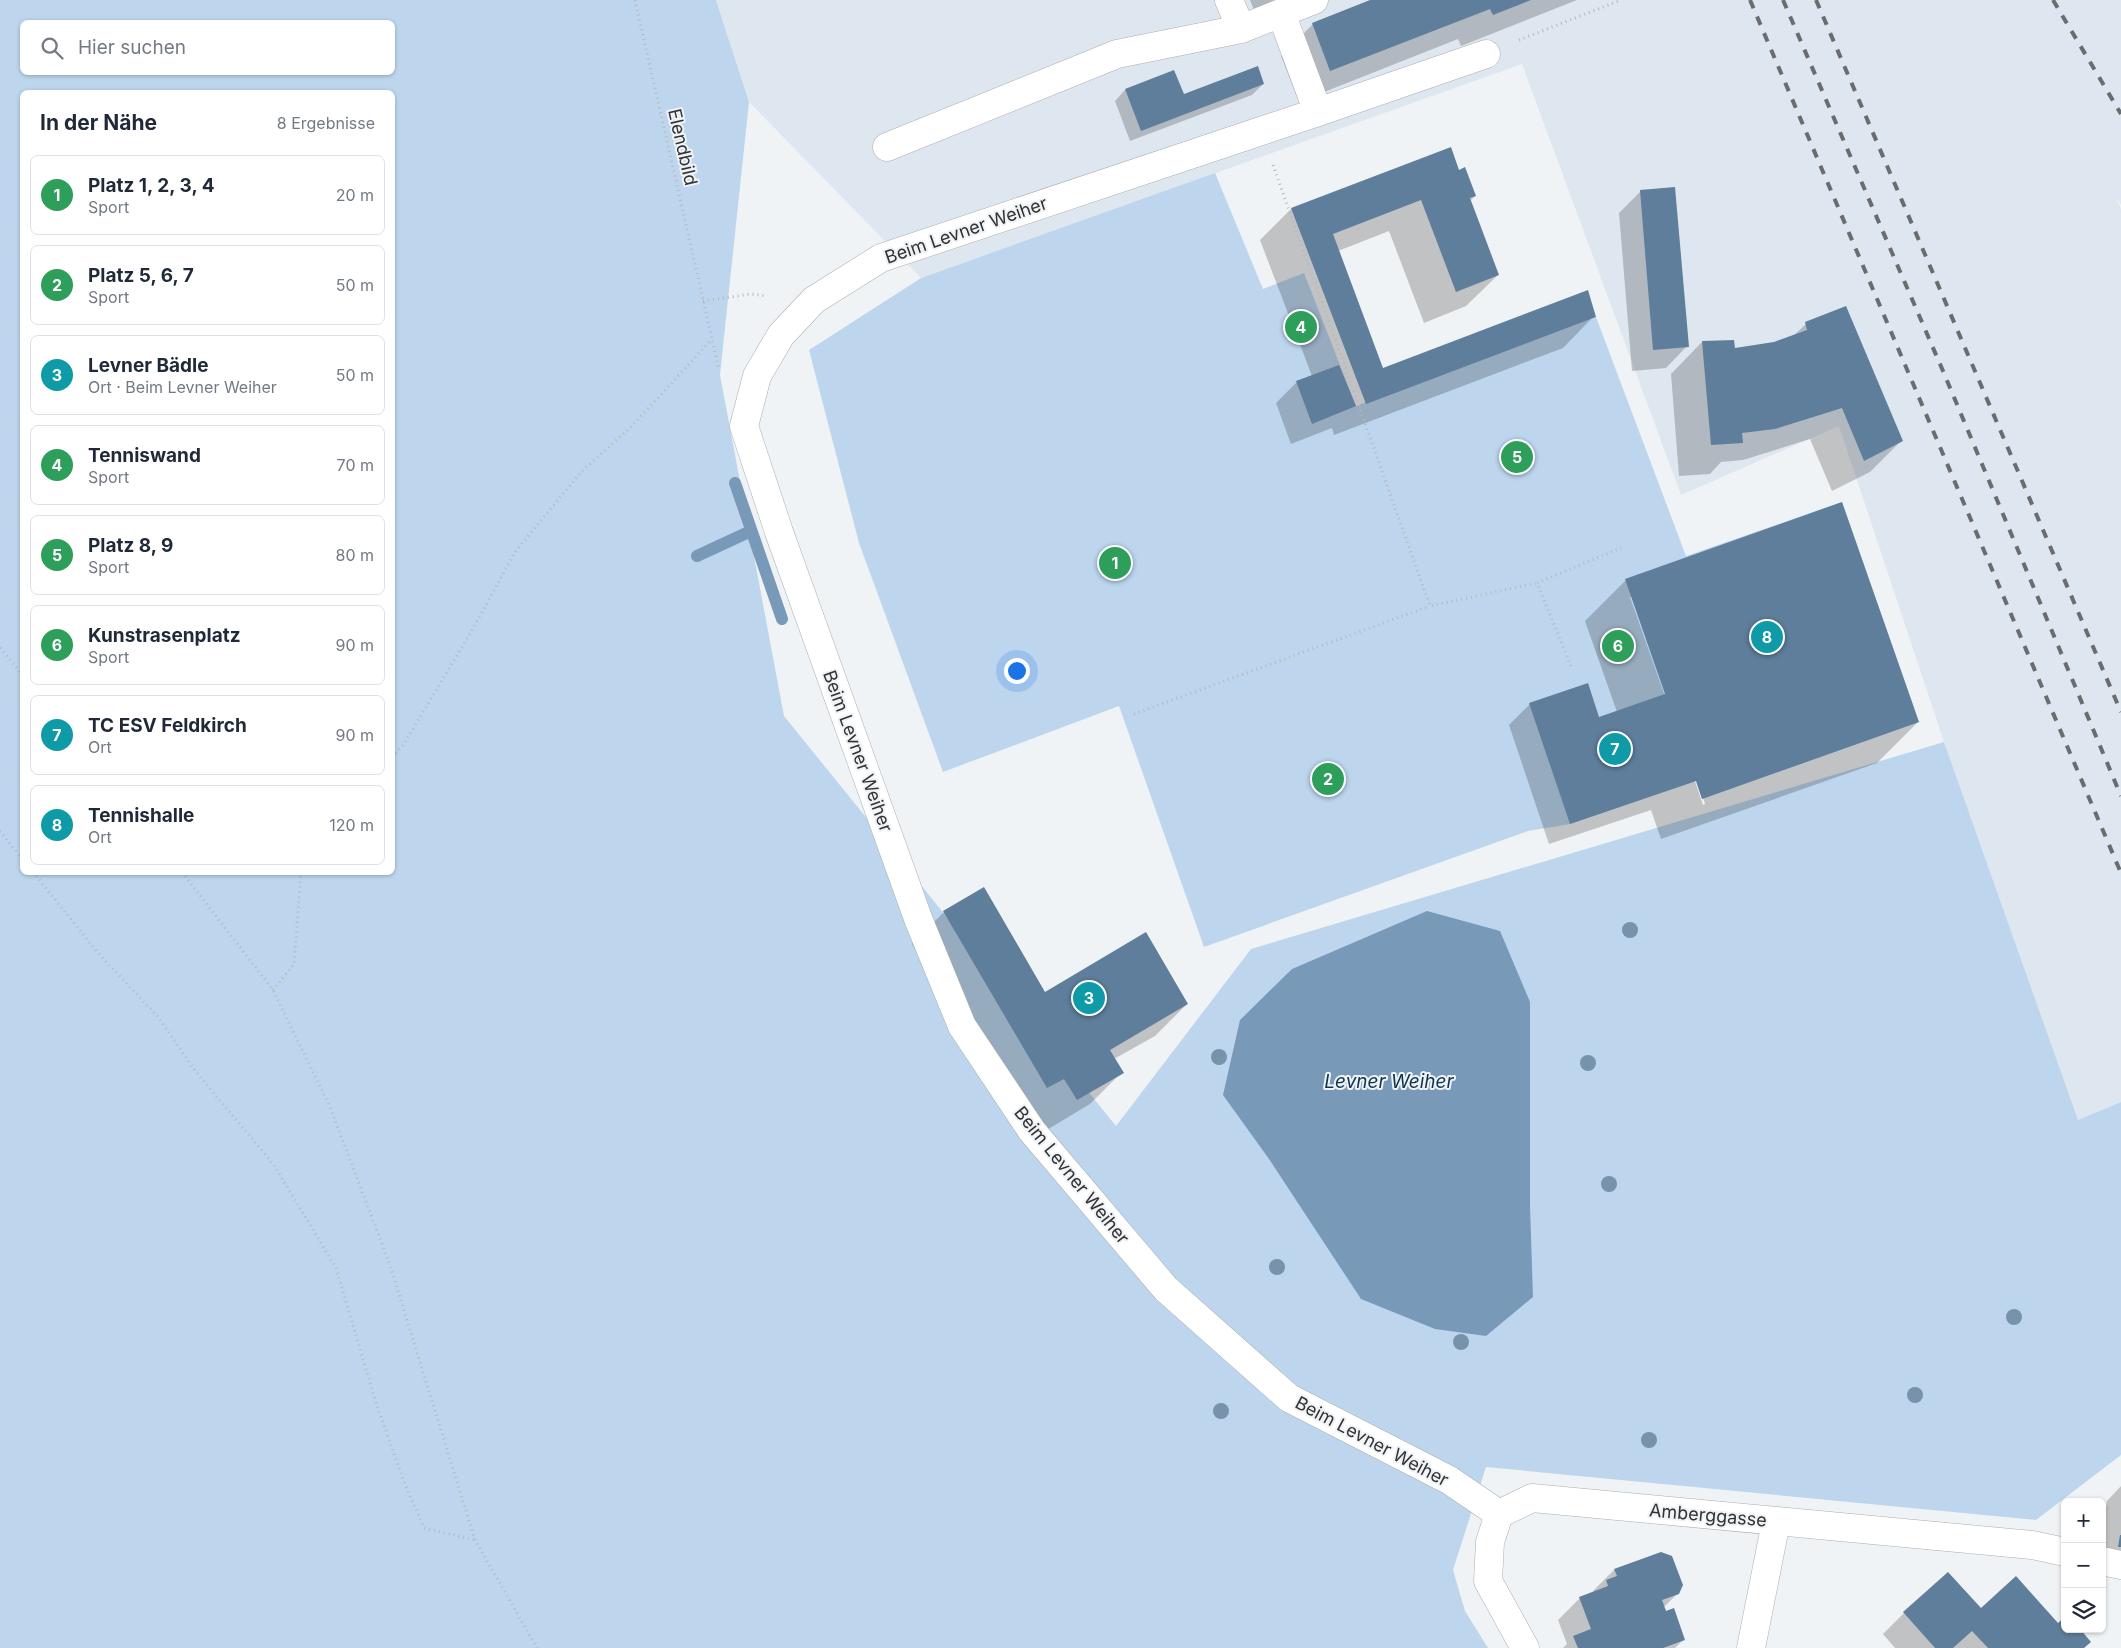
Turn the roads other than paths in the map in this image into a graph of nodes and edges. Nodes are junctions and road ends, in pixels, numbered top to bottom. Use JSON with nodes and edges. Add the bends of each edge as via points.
{"nodes":[{"id":1,"x":1230,"y":0,"type":"edge"},
{"id":2,"x":1314,"y":0,"type":"edge"},
{"id":3,"x":1280,"y":13,"type":"junction"},
{"id":4,"x":1241,"y":29,"type":"junction"},
{"id":5,"x":1486,"y":54,"type":"road end"},
{"id":6,"x":1318,"y":112,"type":"junction"},
{"id":7,"x":887,"y":147,"type":"dead end"},
{"id":8,"x":1499,"y":1514,"type":"junction"},
{"id":9,"x":1776,"y":1522,"type":"junction"},
{"id":10,"x":2061,"y":1551,"type":"edge"},
{"id":11,"x":2106,"y":1562,"type":"edge"},
{"id":12,"x":2121,"y":1565,"type":"edge"},
{"id":13,"x":1525,"y":1648,"type":"edge"},
{"id":14,"x":1751,"y":1648,"type":"edge"}],
"edges":[{"from":1,"to":4,"type":"street"},
{"from":2,"to":3,"type":"street"},
{"from":3,"to":4,"type":"street"},
{"from":3,"to":6,"type":"street"},
{"from":4,"to":7,"type":"street","via":[[1117,54]]},
{"from":5,"to":6,"type":"street","name":"Beim Levner Weiher"},
{"from":6,"to":8,"type":"street","name":"Beim Levner Weiher","via":[[881,258],[814,300],[781,335],[757,376],[744,426],[909,893],[962,1026],[1032,1131],[1166,1289],[1289,1398],[1449,1480]]},
{"from":8,"to":9,"type":"street","name":"Amberggasse","via":[[1532,1498]]},
{"from":8,"to":13,"type":"street","via":[[1490,1542],[1488,1581]]},
{"from":9,"to":10,"type":"street","name":"Amberggasse","via":[[2032,1545]]},
{"from":9,"to":14,"type":"street"},
{"from":11,"to":12,"type":"street"}]}
